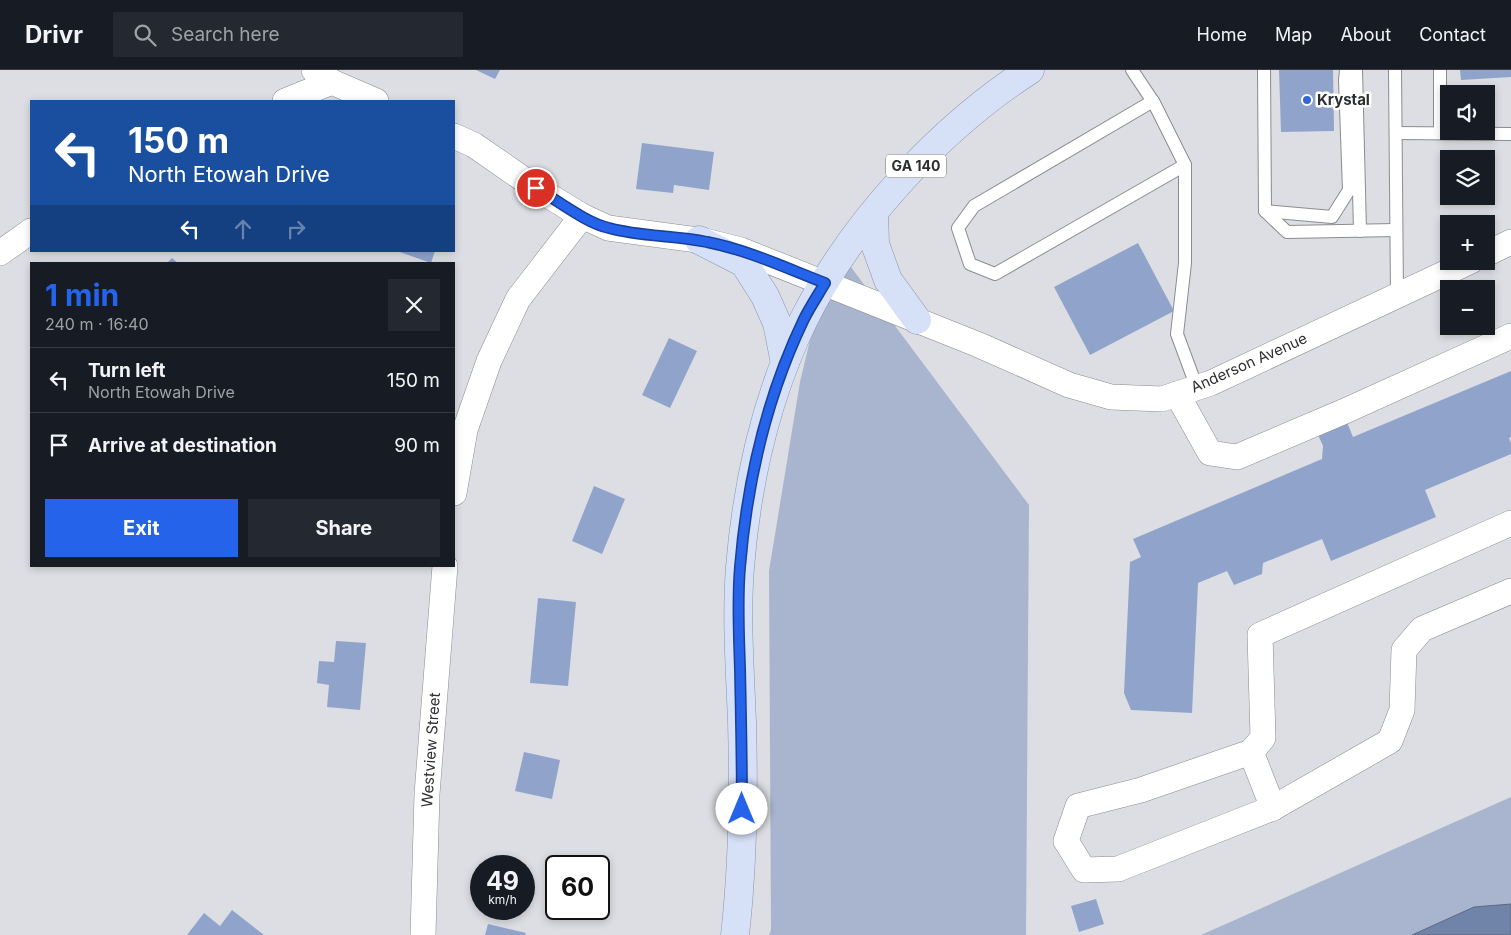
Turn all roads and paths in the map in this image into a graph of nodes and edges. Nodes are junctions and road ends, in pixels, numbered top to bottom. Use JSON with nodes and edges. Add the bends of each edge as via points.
{"nodes":[{"id":1,"x":1030,"y":70,"type":"edge"},
{"id":2,"x":1132,"y":70,"type":"edge"},
{"id":3,"x":1264,"y":70,"type":"edge"},
{"id":4,"x":1346,"y":70,"type":"edge"},
{"id":5,"x":1356,"y":70,"type":"edge"},
{"id":6,"x":1395,"y":70,"type":"edge"},
{"id":7,"x":1440,"y":70,"type":"edge"},
{"id":8,"x":323,"y":76,"type":"edge"},
{"id":9,"x":1440,"y":85,"type":"edge"},
{"id":10,"x":287,"y":100,"type":"edge"},
{"id":11,"x":374,"y":100,"type":"edge"},
{"id":12,"x":1153,"y":101,"type":"junction"},
{"id":13,"x":1396,"y":133,"type":"junction"},
{"id":14,"x":1440,"y":133,"type":"edge"},
{"id":15,"x":1495,"y":134,"type":"edge"},
{"id":16,"x":1511,"y":134,"type":"edge"},
{"id":17,"x":455,"y":136,"type":"edge"},
{"id":18,"x":1185,"y":166,"type":"junction"},
{"id":19,"x":1265,"y":211,"type":"junction"},
{"id":20,"x":874,"y":213,"type":"junction"},
{"id":21,"x":582,"y":216,"type":"junction"},
{"id":22,"x":1360,"y":230,"type":"junction"},
{"id":23,"x":1396,"y":230,"type":"junction"},
{"id":24,"x":30,"y":232,"type":"edge"},
{"id":25,"x":699,"y":240,"type":"junction"},
{"id":26,"x":1511,"y":242,"type":"edge"},
{"id":27,"x":1495,"y":250,"type":"edge"},
{"id":28,"x":0,"y":253,"type":"edge"},
{"id":29,"x":1452,"y":270,"type":"edge"},
{"id":30,"x":825,"y":283,"type":"junction"},
{"id":31,"x":1397,"y":296,"type":"junction"},
{"id":32,"x":917,"y":320,"type":"junction"},
{"id":33,"x":1511,"y":336,"type":"edge"},
{"id":34,"x":785,"y":363,"type":"junction"},
{"id":35,"x":1187,"y":391,"type":"junction"},
{"id":36,"x":455,"y":487,"type":"edge"},
{"id":37,"x":1511,"y":523,"type":"edge"},
{"id":38,"x":445,"y":567,"type":"edge"},
{"id":39,"x":1511,"y":591,"type":"edge"},
{"id":40,"x":1251,"y":752,"type":"junction"},
{"id":41,"x":1273,"y":808,"type":"junction"},
{"id":42,"x":423,"y":935,"type":"edge"},
{"id":43,"x":735,"y":935,"type":"edge"}],
"edges":[{"from":1,"to":20,"type":"main road","number":"GA 140","via":[[1001,89],[939,142]]},
{"from":2,"to":12,"type":"lane"},
{"from":3,"to":19,"type":"lane"},
{"from":4,"to":19,"type":"lane","via":[[1349,190],[1332,217]]},
{"from":5,"to":22,"type":"lane"},
{"from":6,"to":13,"type":"lane"},
{"from":7,"to":9,"type":"lane"},
{"from":8,"to":10,"type":"street"},
{"from":8,"to":11,"type":"street"},
{"from":12,"to":18,"type":"lane"},
{"from":12,"to":18,"type":"lane","via":[[974,206],[958,228],[970,264],[995,274]]},
{"from":13,"to":14,"type":"lane"},
{"from":13,"to":23,"type":"lane"},
{"from":15,"to":16,"type":"lane"},
{"from":17,"to":21,"type":"street","name":"Anderson Avenue","via":[[474,145]]},
{"from":18,"to":35,"type":"lane","via":[[1185,263],[1177,334]]},
{"from":19,"to":22,"type":"lane","via":[[1286,232]]},
{"from":20,"to":30,"type":"main road","number":"GA 140"},
{"from":20,"to":32,"type":"main road","via":[[875,244],[888,280]]},
{"from":21,"to":25,"type":"street","name":"Anderson Avenue","via":[[608,228]]},
{"from":21,"to":36,"type":"street","via":[[518,299],[489,361],[465,430]]},
{"from":22,"to":23,"type":"lane"},
{"from":23,"to":31,"type":"lane"},
{"from":24,"to":28,"type":"street"},
{"from":25,"to":30,"type":"street","name":"Anderson Avenue","via":[[741,250]]},
{"from":25,"to":34,"type":"main road","via":[[744,264],[765,296],[777,323]]},
{"from":26,"to":27,"type":"street"},
{"from":29,"to":31,"type":"street","name":"Anderson Avenue"},
{"from":30,"to":32,"type":"street","name":"Anderson Avenue"},
{"from":30,"to":34,"type":"main road","number":"GA 140","via":[[804,319]]},
{"from":31,"to":35,"type":"street","name":"Anderson Avenue","via":[[1211,383]]},
{"from":32,"to":35,"type":"street","name":"Anderson Avenue","via":[[1069,385],[1111,398],[1162,399]]},
{"from":33,"to":35,"type":"street","via":[[1237,457],[1210,453]]},
{"from":34,"to":43,"type":"main road","number":"GA 140","via":[[756,457],[740,568],[742,809]]},
{"from":37,"to":40,"type":"street","via":[[1260,635],[1263,738]]},
{"from":38,"to":42,"type":"street","name":"Westview Street","via":[[427,794]]},
{"from":39,"to":41,"type":"street","via":[[1422,630],[1404,650],[1402,710],[1390,741]]},
{"from":40,"to":41,"type":"street"},
{"from":40,"to":41,"type":"street","via":[[1141,790],[1078,806],[1066,841],[1084,870],[1118,869]]}]}
